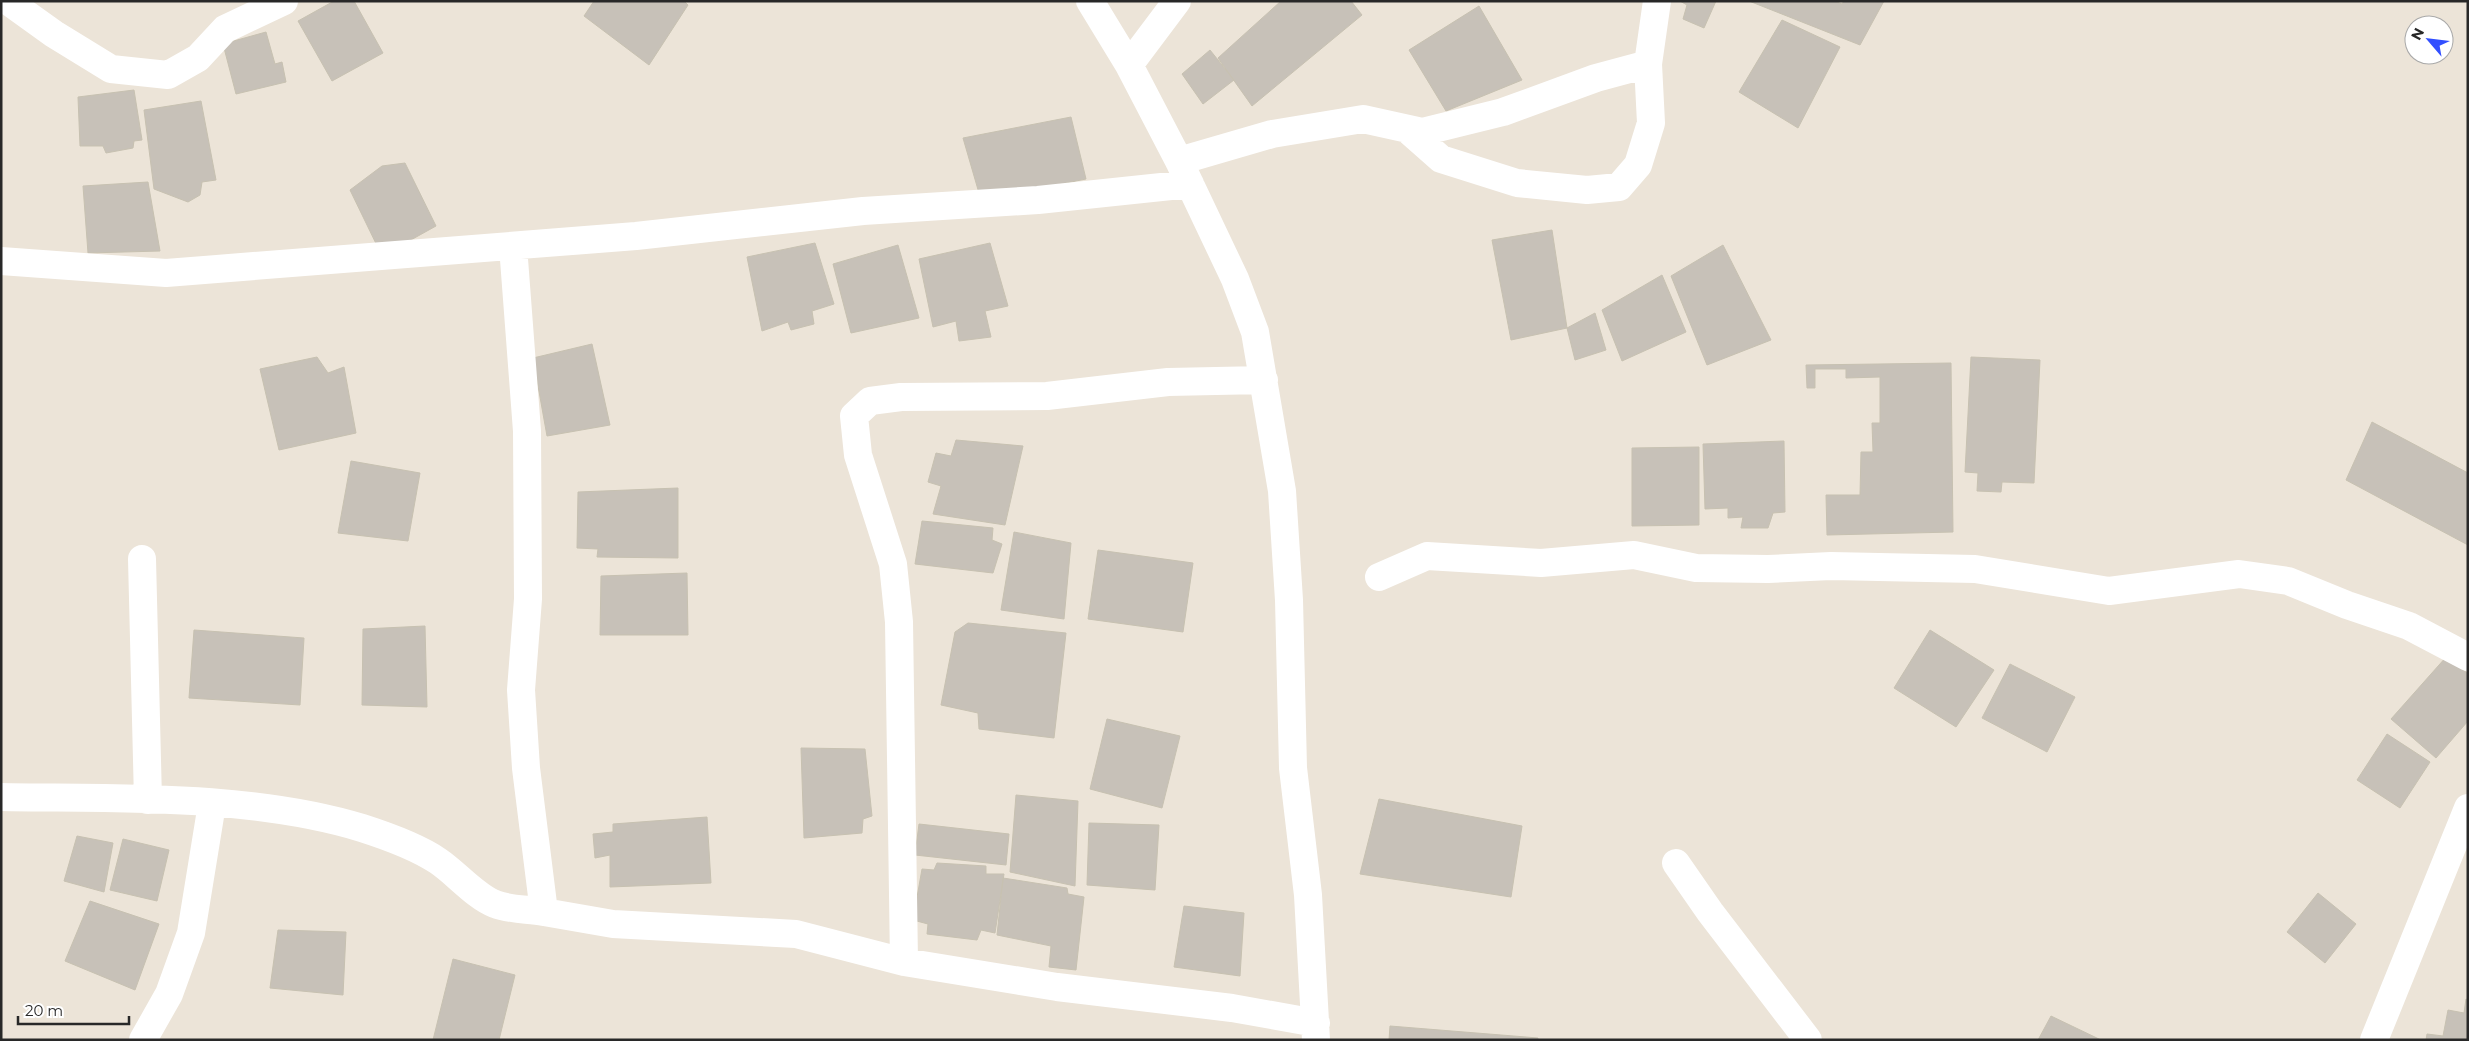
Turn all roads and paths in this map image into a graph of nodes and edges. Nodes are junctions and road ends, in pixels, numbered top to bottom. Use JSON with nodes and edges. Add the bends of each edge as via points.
{"nodes":[{"id":1,"x":8,"y":1,"type":"edge"},
{"id":2,"x":284,"y":1,"type":"edge"},
{"id":3,"x":1090,"y":1,"type":"edge"},
{"id":4,"x":1177,"y":1,"type":"edge"},
{"id":5,"x":1657,"y":1,"type":"edge"},
{"id":6,"x":1648,"y":64,"type":"junction"},
{"id":7,"x":1129,"y":65,"type":"junction"},
{"id":8,"x":1407,"y":129,"type":"junction"},
{"id":9,"x":1185,"y":172,"type":"junction"},
{"id":10,"x":513,"y":246,"type":"junction"},
{"id":11,"x":1,"y":261,"type":"edge"},
{"id":12,"x":1264,"y":380,"type":"junction"},
{"id":13,"x":142,"y":560,"type":"dead end"},
{"id":14,"x":1379,"y":577,"type":"dead end"},
{"id":15,"x":2468,"y":657,"type":"edge"},
{"id":16,"x":1,"y":797,"type":"edge"},
{"id":17,"x":148,"y":800,"type":"junction"},
{"id":18,"x":212,"y":804,"type":"junction"},
{"id":19,"x":2468,"y":808,"type":"edge"},
{"id":20,"x":1676,"y":863,"type":"dead end"},
{"id":21,"x":544,"y":912,"type":"junction"},
{"id":22,"x":904,"y":962,"type":"junction"},
{"id":23,"x":1316,"y":1031,"type":"edge"},
{"id":24,"x":143,"y":1040,"type":"edge"},
{"id":25,"x":1808,"y":1040,"type":"edge"},
{"id":26,"x":2374,"y":1040,"type":"edge"}],
"edges":[{"from":1,"to":2,"type":"street","via":[[111,69],[168,75],[198,58],[225,29]]},
{"from":3,"to":7,"type":"street"},
{"from":4,"to":7,"type":"street"},
{"from":5,"to":6,"type":"street"},
{"from":6,"to":8,"type":"street","via":[[1596,78],[1503,112],[1422,132]]},
{"from":6,"to":8,"type":"street","via":[[1651,123],[1638,165],[1619,187],[1587,190],[1517,183],[1441,159]]},
{"from":7,"to":9,"type":"street"},
{"from":8,"to":9,"type":"street","via":[[1363,119],[1272,134]]},
{"from":9,"to":10,"type":"street","via":[[1038,200],[863,211]]},
{"from":9,"to":12,"type":"street","via":[[1256,332]]},
{"from":10,"to":11,"type":"street","via":[[166,273]]},
{"from":10,"to":21,"type":"street","via":[[527,431],[528,599],[521,690],[526,768]]},
{"from":12,"to":22,"type":"street","via":[[1168,382],[1047,396],[901,397],[870,401],[854,416],[858,455],[892,564],[900,622]]},
{"from":12,"to":23,"type":"street","via":[[1282,491],[1289,600],[1293,768],[1308,895]]},
{"from":13,"to":17,"type":"street"},
{"from":14,"to":15,"type":"street","via":[[1427,556],[1541,562],[1634,555],[1696,568],[1975,569],[2109,591],[2239,574],[2288,581],[2409,626]]},
{"from":16,"to":17,"type":"street"},
{"from":17,"to":18,"type":"street"},
{"from":18,"to":21,"type":"street","via":[[298,813],[362,828],[438,860],[495,904]]},
{"from":18,"to":24,"type":"street","via":[[191,932],[169,994]]},
{"from":19,"to":26,"type":"street"},
{"from":20,"to":25,"type":"street"},
{"from":21,"to":22,"type":"street","via":[[613,924],[796,934]]},
{"from":22,"to":23,"type":"street","via":[[1057,986],[1232,1008]]}]}
